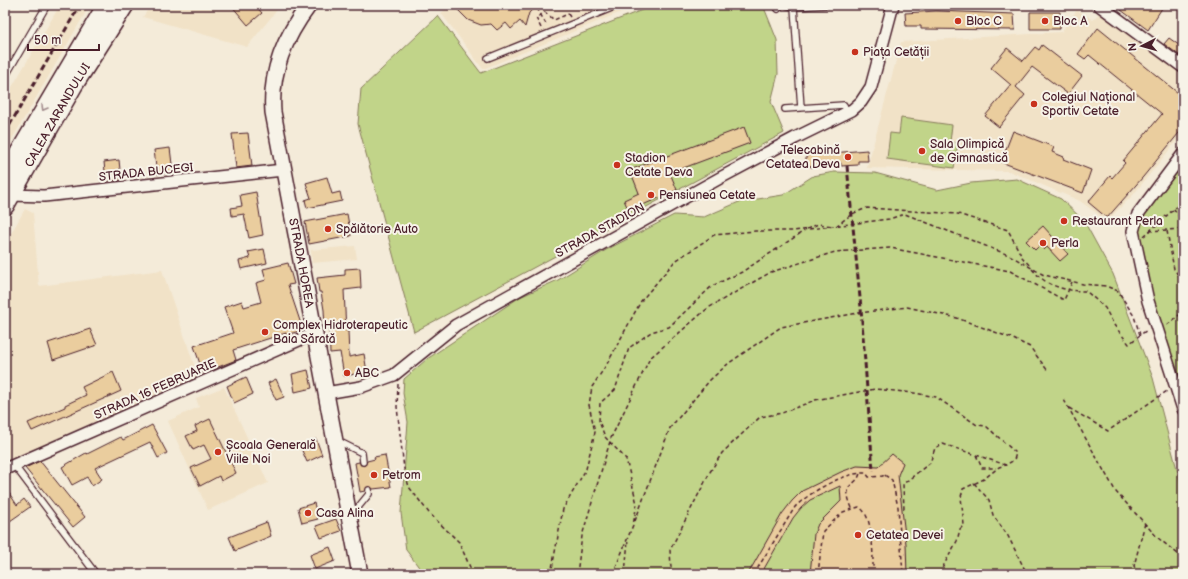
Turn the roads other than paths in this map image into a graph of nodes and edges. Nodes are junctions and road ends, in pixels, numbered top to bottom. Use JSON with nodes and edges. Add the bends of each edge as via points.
{"nodes":[{"id":1,"x":47,"y":5,"type":"edge"},
{"id":2,"x":106,"y":5,"type":"edge"},
{"id":3,"x":125,"y":5,"type":"edge"},
{"id":4,"x":309,"y":5,"type":"edge"},
{"id":5,"x":618,"y":5,"type":"edge"},
{"id":6,"x":786,"y":5,"type":"edge"},
{"id":7,"x":824,"y":5,"type":"edge"},
{"id":8,"x":893,"y":5,"type":"edge"},
{"id":9,"x":794,"y":7,"type":"junction"},
{"id":10,"x":1104,"y":7,"type":"edge"},
{"id":11,"x":488,"y":58,"type":"dead end"},
{"id":12,"x":1183,"y":67,"type":"edge"},
{"id":13,"x":5,"y":77,"type":"edge"},
{"id":14,"x":801,"y":108,"type":"junction"},
{"id":15,"x":785,"y":109,"type":"dead end"},
{"id":16,"x":847,"y":112,"type":"junction"},
{"id":17,"x":1183,"y":154,"type":"edge"},
{"id":18,"x":283,"y":170,"type":"junction"},
{"id":19,"x":5,"y":176,"type":"edge"},
{"id":20,"x":8,"y":201,"type":"edge"},
{"id":21,"x":315,"y":333,"type":"junction"},
{"id":22,"x":326,"y":393,"type":"junction"},
{"id":23,"x":1183,"y":409,"type":"edge"},
{"id":24,"x":336,"y":440,"type":"junction"},
{"id":25,"x":363,"y":462,"type":"dead end"},
{"id":26,"x":9,"y":467,"type":"edge"},
{"id":27,"x":369,"y":490,"type":"dead end"},
{"id":28,"x":350,"y":518,"type":"junction"},
{"id":29,"x":96,"y":574,"type":"edge"},
{"id":30,"x":360,"y":574,"type":"edge"}],
"edges":[{"from":1,"to":13,"type":"lane"},
{"from":2,"to":19,"type":"main road","name":"CALEA ZARANDULUI","one_way":true},
{"from":3,"to":20,"type":"main road","name":"CALEA ZARANDULUI","via":[[74,85]]},
{"from":4,"to":18,"type":"main road","name":"STRADA HOREA","via":[[285,43],[273,79],[273,112]]},
{"from":5,"to":11,"type":"lane"},
{"from":6,"to":9,"type":"lane"},
{"from":7,"to":9,"type":"lane"},
{"from":8,"to":16,"type":"street","name":"STRADA STADION","via":[[871,87],[861,102]]},
{"from":9,"to":14,"type":"lane"},
{"from":10,"to":12,"type":"street"},
{"from":14,"to":15,"type":"lane"},
{"from":14,"to":16,"type":"lane","via":[[844,105]]},
{"from":16,"to":22,"type":"street","name":"STRADA STADION","via":[[713,182],[456,325],[394,375],[368,384]]},
{"from":17,"to":23,"type":"street","via":[[1138,214],[1133,231],[1157,328]]},
{"from":18,"to":20,"type":"street","name":"STRADA BUCEGI"},
{"from":18,"to":21,"type":"main road","name":"STRADA HOREA"},
{"from":21,"to":22,"type":"main road","name":"STRADA HOREA"},
{"from":21,"to":26,"type":"street","name":"STRADA 16 FEBRUARIE"},
{"from":22,"to":24,"type":"main road","name":"STRADA HOREA"},
{"from":24,"to":25,"type":"lane","via":[[362,453]]},
{"from":24,"to":28,"type":"main road","name":"STRADA HOREA"},
{"from":26,"to":29,"type":"lane"},
{"from":27,"to":28,"type":"lane","via":[[369,494]]},
{"from":28,"to":30,"type":"main road","name":"STRADA HOREA"}]}
